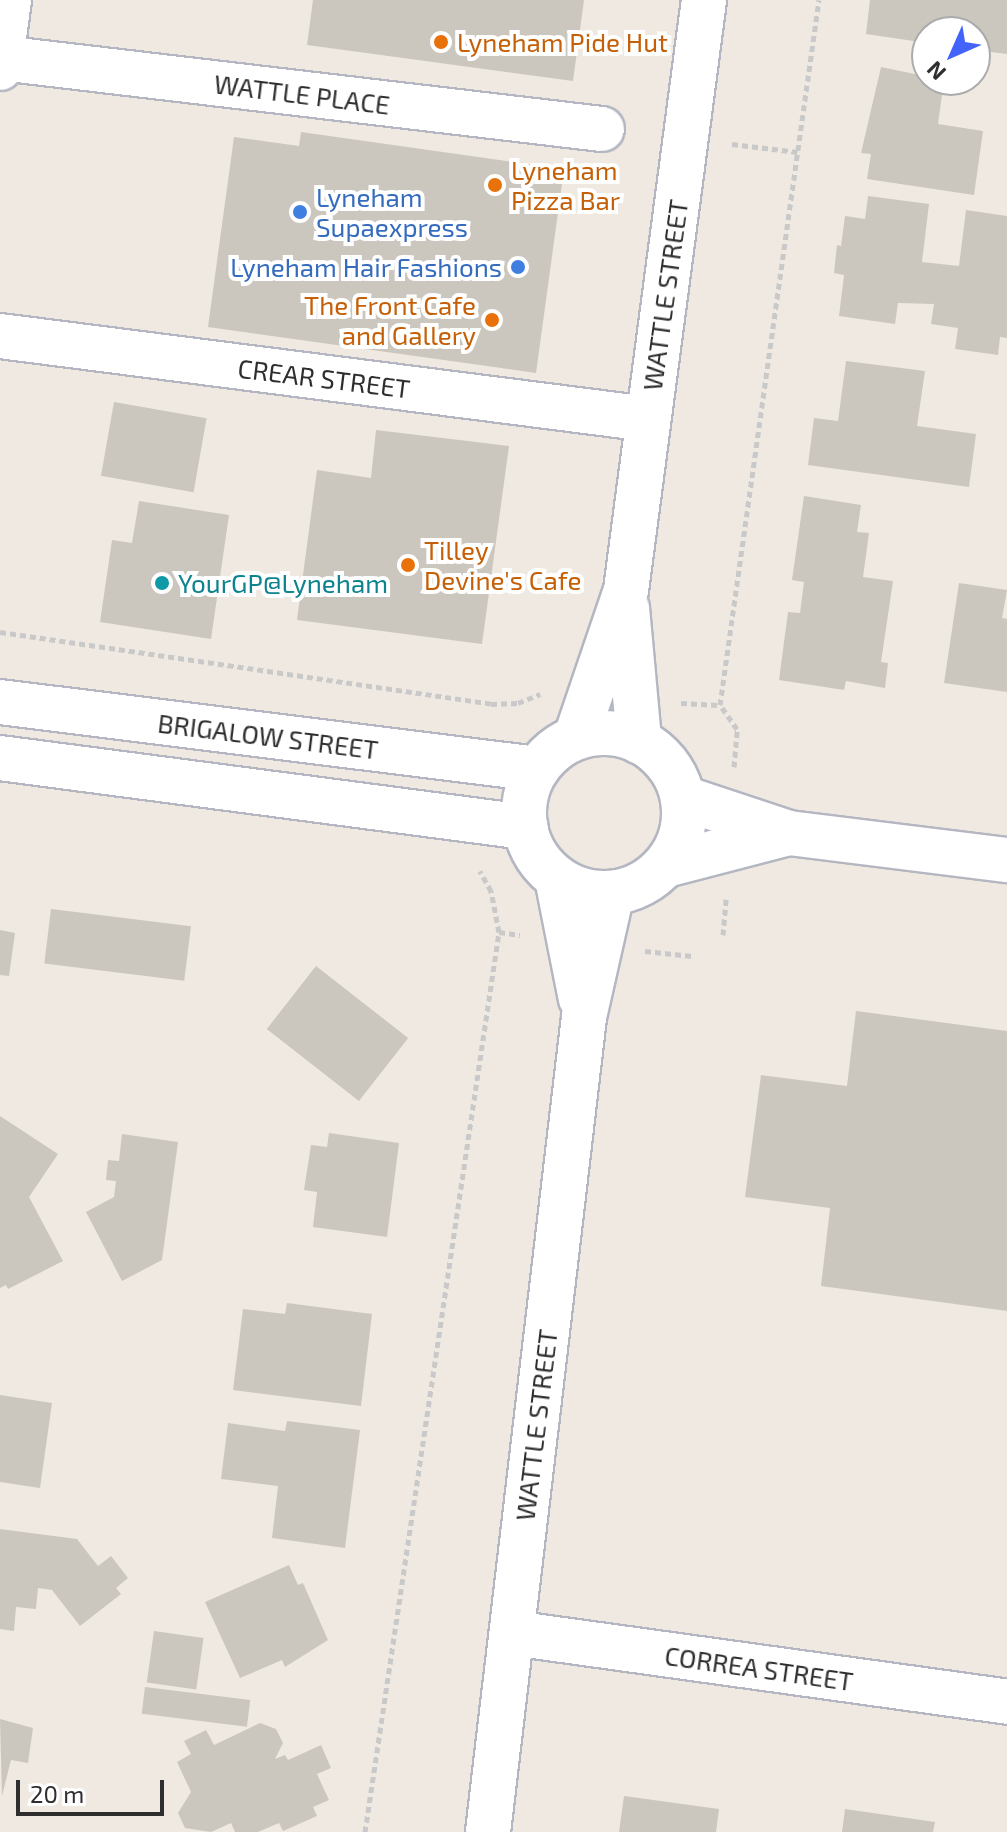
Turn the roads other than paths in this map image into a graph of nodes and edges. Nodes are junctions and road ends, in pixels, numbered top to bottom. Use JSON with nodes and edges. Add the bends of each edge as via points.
{"nodes":[{"id":1,"x":9,"y":0,"type":"edge"},
{"id":2,"x":704,"y":0,"type":"edge"},
{"id":3,"x":1,"y":63,"type":"edge"},
{"id":4,"x":602,"y":129,"type":"dead end"},
{"id":5,"x":0,"y":336,"type":"edge"},
{"id":6,"x":648,"y":419,"type":"junction"},
{"id":7,"x":626,"y":590,"type":"junction"},
{"id":8,"x":0,"y":702,"type":"edge"},
{"id":9,"x":576,"y":737,"type":"junction"},
{"id":10,"x":639,"y":741,"type":"junction"},
{"id":11,"x":0,"y":758,"type":"edge"},
{"id":12,"x":537,"y":769,"type":"junction"},
{"id":13,"x":683,"y":798,"type":"junction"},
{"id":14,"x":525,"y":827,"type":"junction"},
{"id":15,"x":789,"y":833,"type":"junction"},
{"id":16,"x":1007,"y":860,"type":"edge"},
{"id":17,"x":666,"y":865,"type":"junction"},
{"id":18,"x":557,"y":878,"type":"junction"},
{"id":19,"x":612,"y":893,"type":"junction"},
{"id":20,"x":584,"y":1017,"type":"junction"},
{"id":21,"x":512,"y":1633,"type":"junction"},
{"id":22,"x":1007,"y":1702,"type":"edge"},
{"id":23,"x":488,"y":1832,"type":"edge"}],
"edges":[{"from":1,"to":3,"type":"street"},
{"from":2,"to":6,"type":"street","name":"WATTLE STREET"},
{"from":3,"to":4,"type":"street","name":"WATTLE PLACE"},
{"from":5,"to":6,"type":"street","name":"CREAR STREET"},
{"from":6,"to":7,"type":"street","name":"WATTLE STREET"},
{"from":7,"to":9,"type":"street","name":"WATTLE STREET"},
{"from":7,"to":10,"type":"street","name":"WATTLE STREET"},
{"from":8,"to":12,"type":"street","name":"BRIGALOW STREET"},
{"from":9,"to":10,"type":"street","via":[[597,733]]},
{"from":9,"to":12,"type":"street"},
{"from":10,"to":13,"type":"street","via":[[660,755]]},
{"from":11,"to":14,"type":"street"},
{"from":12,"to":14,"type":"street","via":[[524,808]]},
{"from":13,"to":15,"type":"street"},
{"from":13,"to":17,"type":"street","via":[[678,845]]},
{"from":14,"to":18,"type":"street","via":[[531,847]]},
{"from":15,"to":16,"type":"street"},
{"from":15,"to":17,"type":"street"},
{"from":17,"to":19,"type":"street","via":[[632,889]]},
{"from":18,"to":19,"type":"street","via":[[574,888]]},
{"from":18,"to":20,"type":"street","name":"WATTLE STREET"},
{"from":19,"to":20,"type":"street","name":"WATTLE STREET"},
{"from":20,"to":21,"type":"street","name":"WATTLE STREET"},
{"from":21,"to":22,"type":"street","name":"CORREA STREET"},
{"from":21,"to":23,"type":"street","name":"WATTLE STREET"}]}
